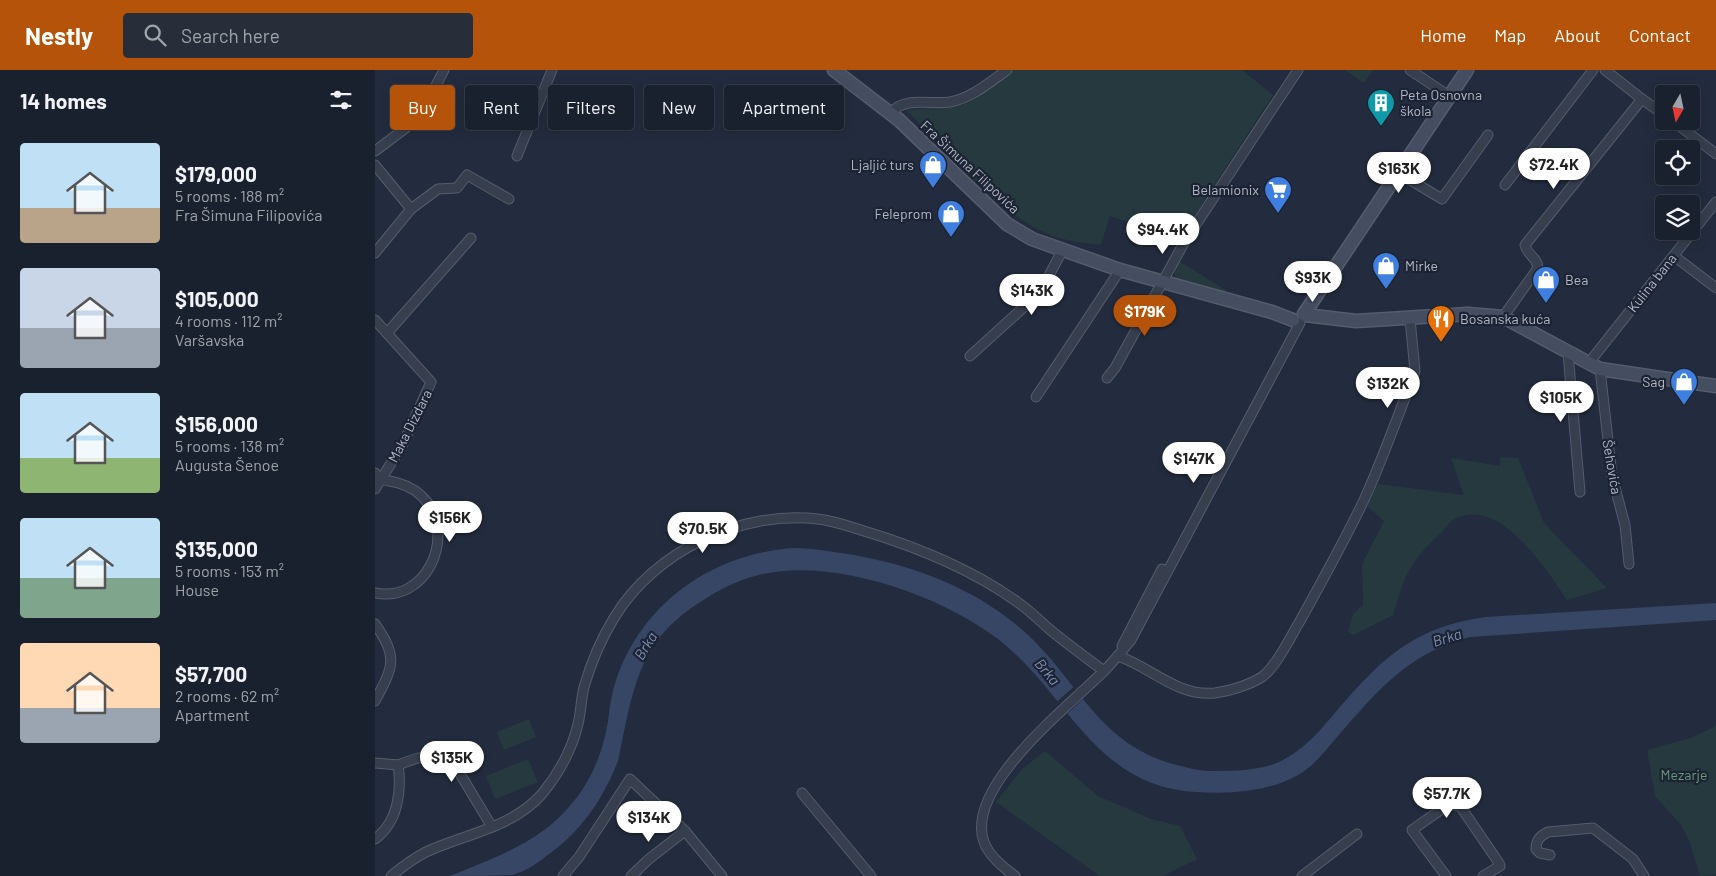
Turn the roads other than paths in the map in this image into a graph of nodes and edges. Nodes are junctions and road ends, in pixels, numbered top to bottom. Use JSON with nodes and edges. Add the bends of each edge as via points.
{"nodes":[{"id":1,"x":443,"y":70,"type":"edge"},
{"id":2,"x":552,"y":70,"type":"edge"},
{"id":3,"x":834,"y":70,"type":"edge"},
{"id":4,"x":1007,"y":70,"type":"edge"},
{"id":5,"x":1298,"y":70,"type":"edge"},
{"id":6,"x":1410,"y":70,"type":"edge"},
{"id":7,"x":1467,"y":70,"type":"edge"},
{"id":8,"x":1593,"y":70,"type":"edge"},
{"id":9,"x":1605,"y":70,"type":"edge"},
{"id":10,"x":1449,"y":96,"type":"junction"},
{"id":11,"x":1643,"y":98,"type":"junction"},
{"id":12,"x":1655,"y":108,"type":"edge"},
{"id":13,"x":891,"y":113,"type":"junction"},
{"id":14,"x":1685,"y":130,"type":"edge"},
{"id":15,"x":1488,"y":135,"type":"dead end"},
{"id":16,"x":375,"y":151,"type":"edge"},
{"id":17,"x":1716,"y":154,"type":"edge"},
{"id":18,"x":517,"y":156,"type":"dead end"},
{"id":19,"x":375,"y":165,"type":"edge"},
{"id":20,"x":1397,"y":172,"type":"junction"},
{"id":21,"x":1505,"y":186,"type":"dead end"},
{"id":22,"x":509,"y":199,"type":"dead end"},
{"id":23,"x":1716,"y":202,"type":"edge"},
{"id":24,"x":411,"y":209,"type":"junction"},
{"id":25,"x":471,"y":238,"type":"dead end"},
{"id":26,"x":1062,"y":251,"type":"junction"},
{"id":27,"x":375,"y":253,"type":"edge"},
{"id":28,"x":1674,"y":256,"type":"junction"},
{"id":29,"x":1120,"y":270,"type":"junction"},
{"id":30,"x":1162,"y":281,"type":"junction"},
{"id":31,"x":1716,"y":288,"type":"edge"},
{"id":32,"x":1300,"y":316,"type":"junction"},
{"id":33,"x":1503,"y":317,"type":"junction"},
{"id":34,"x":1410,"y":319,"type":"junction"},
{"id":35,"x":375,"y":320,"type":"edge"},
{"id":36,"x":388,"y":332,"type":"junction"},
{"id":37,"x":1567,"y":352,"type":"junction"},
{"id":38,"x":970,"y":356,"type":"dead end"},
{"id":39,"x":1594,"y":367,"type":"junction"},
{"id":40,"x":1107,"y":378,"type":"dead end"},
{"id":41,"x":1716,"y":386,"type":"edge"},
{"id":42,"x":1036,"y":397,"type":"dead end"},
{"id":43,"x":375,"y":473,"type":"edge"},
{"id":44,"x":383,"y":480,"type":"junction"},
{"id":45,"x":375,"y":489,"type":"edge"},
{"id":46,"x":1580,"y":492,"type":"dead end"},
{"id":47,"x":1629,"y":564,"type":"dead end"},
{"id":48,"x":375,"y":593,"type":"edge"},
{"id":49,"x":375,"y":624,"type":"edge"},
{"id":50,"x":1118,"y":656,"type":"junction"},
{"id":51,"x":1104,"y":671,"type":"junction"},
{"id":52,"x":375,"y":701,"type":"edge"},
{"id":53,"x":375,"y":763,"type":"edge"},
{"id":54,"x":398,"y":765,"type":"junction"},
{"id":55,"x":803,"y":793,"type":"dead end"},
{"id":56,"x":492,"y":827,"type":"junction"},
{"id":57,"x":685,"y":831,"type":"junction"},
{"id":58,"x":1357,"y":834,"type":"dead end"},
{"id":59,"x":375,"y":839,"type":"edge"},
{"id":60,"x":1550,"y":855,"type":"dead end"},
{"id":61,"x":391,"y":876,"type":"edge"},
{"id":62,"x":563,"y":876,"type":"edge"},
{"id":63,"x":631,"y":876,"type":"edge"},
{"id":64,"x":722,"y":876,"type":"edge"},
{"id":65,"x":871,"y":876,"type":"edge"},
{"id":66,"x":1015,"y":876,"type":"edge"},
{"id":67,"x":1302,"y":876,"type":"edge"},
{"id":68,"x":1446,"y":876,"type":"edge"},
{"id":69,"x":1483,"y":876,"type":"edge"},
{"id":70,"x":1645,"y":876,"type":"edge"}],
"edges":[{"from":1,"to":16,"type":"street","via":[[419,118]]},
{"from":2,"to":18,"type":"street"},
{"from":3,"to":13,"type":"main road","name":"Fra Šimuna Filipovića"},
{"from":4,"to":13,"type":"street","via":[[969,96],[950,102],[903,104]]},
{"from":5,"to":30,"type":"street"},
{"from":6,"to":10,"type":"street"},
{"from":7,"to":10,"type":"main road"},
{"from":8,"to":21,"type":"street"},
{"from":9,"to":11,"type":"street"},
{"from":10,"to":20,"type":"main road"},
{"from":11,"to":12,"type":"street"},
{"from":11,"to":33,"type":"street","via":[[1525,245],[1527,252],[1538,262],[1538,268]]},
{"from":13,"to":26,"type":"main road","name":"Fra Šimuna Filipovića","via":[[1007,224],[1031,239]]},
{"from":14,"to":17,"type":"street"},
{"from":15,"to":20,"type":"street","via":[[1442,199]]},
{"from":19,"to":24,"type":"street"},
{"from":20,"to":32,"type":"main road"},
{"from":22,"to":24,"type":"street","via":[[467,175],[457,188],[438,189]]},
{"from":23,"to":28,"type":"street","name":"Kulina bana"},
{"from":24,"to":27,"type":"street"},
{"from":25,"to":36,"type":"street"},
{"from":26,"to":29,"type":"main road","name":"Fra Šimuna Filipovića"},
{"from":26,"to":38,"type":"street","via":[[1035,297]]},
{"from":28,"to":31,"type":"street"},
{"from":28,"to":39,"type":"street","name":"Kulina bana"},
{"from":29,"to":30,"type":"main road","name":"Fra Šimuna Filipovića"},
{"from":29,"to":42,"type":"street"},
{"from":30,"to":32,"type":"main road","name":"Fra Šimuna Filipovića","via":[[1272,312]]},
{"from":30,"to":40,"type":"street"},
{"from":32,"to":34,"type":"main road","name":"Fra Šimuna Filipovića","via":[[1356,321]]},
{"from":32,"to":50,"type":"street","via":[[1126,635]]},
{"from":33,"to":34,"type":"main road","name":"Fra Šimuna Filipovića","via":[[1468,314]]},
{"from":33,"to":37,"type":"main road"},
{"from":34,"to":50,"type":"street","via":[[1415,371],[1364,499],[1329,569],[1283,649],[1263,676],[1240,687],[1214,693],[1178,688],[1138,662]]},
{"from":35,"to":36,"type":"street","name":"Maka Dizdara"},
{"from":36,"to":44,"type":"street","name":"Maka Dizdara","via":[[431,382]]},
{"from":37,"to":39,"type":"main road"},
{"from":37,"to":46,"type":"street"},
{"from":39,"to":41,"type":"main road"},
{"from":39,"to":47,"type":"street","name":"Šehovića","via":[[1611,476],[1625,525]]},
{"from":43,"to":44,"type":"street"},
{"from":44,"to":45,"type":"street","name":"Maka Dizdara"},
{"from":44,"to":48,"type":"street","via":[[406,486],[426,501],[437,523],[438,547],[424,576],[411,586],[396,592]]},
{"from":49,"to":52,"type":"street","via":[[389,645],[391,658],[387,679]]},
{"from":50,"to":51,"type":"street"},
{"from":51,"to":56,"type":"street","via":[[1017,601],[940,559],[893,540],[819,519],[785,518],[740,526],[717,533],[667,561],[629,598],[598,649],[584,688],[578,724],[565,762],[539,796]]},
{"from":51,"to":66,"type":"street","via":[[1040,730],[989,796],[984,810],[984,843],[992,856]]},
{"from":53,"to":54,"type":"street"},
{"from":54,"to":56,"type":"street","via":[[419,757],[447,758],[453,762]]},
{"from":54,"to":59,"type":"street","via":[[399,798],[393,818]]},
{"from":55,"to":65,"type":"street"},
{"from":56,"to":61,"type":"street","via":[[425,853]]},
{"from":57,"to":62,"type":"street","via":[[630,779]]},
{"from":57,"to":63,"type":"street"},
{"from":57,"to":64,"type":"street"},
{"from":58,"to":67,"type":"street"},
{"from":60,"to":70,"type":"street","via":[[1536,849],[1543,835],[1593,828],[1633,859]]},
{"from":68,"to":69,"type":"street","via":[[1412,830],[1449,804],[1459,806],[1499,863],[1500,866]]}]}
